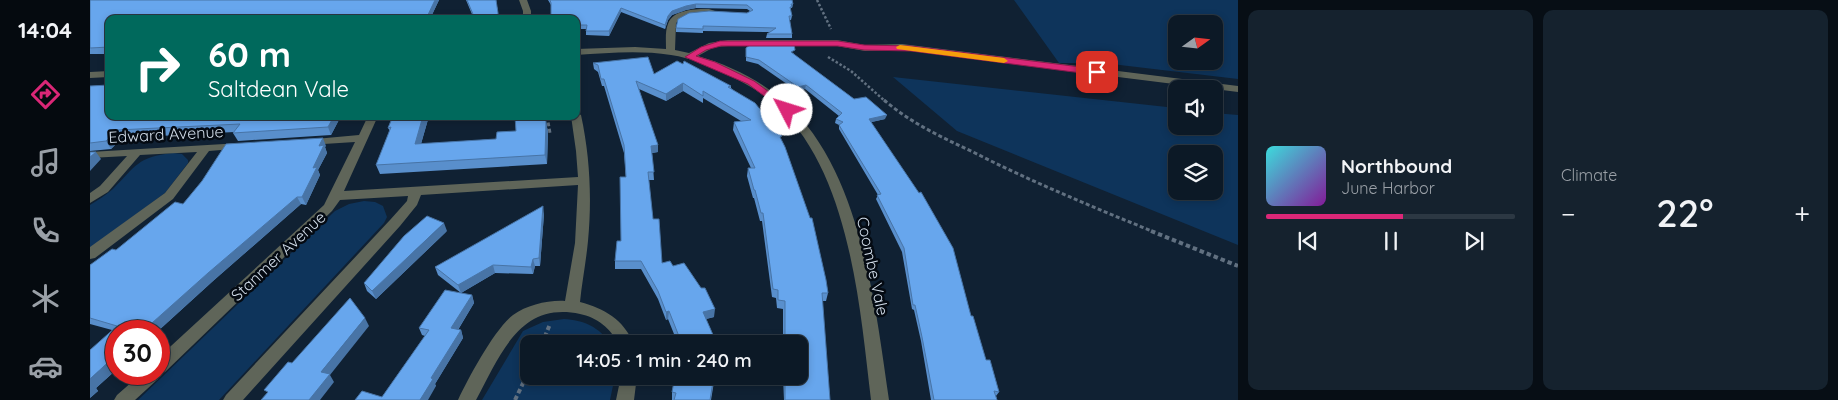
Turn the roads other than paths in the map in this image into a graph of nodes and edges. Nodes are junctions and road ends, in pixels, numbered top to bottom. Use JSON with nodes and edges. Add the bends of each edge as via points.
{"nodes":[{"id":1,"x":523,"y":0,"type":"edge"},
{"id":2,"x":722,"y":13,"type":"edge"},
{"id":3,"x":527,"y":15,"type":"edge"},
{"id":4,"x":580,"y":52,"type":"edge"},
{"id":5,"x":670,"y":52,"type":"junction"},
{"id":6,"x":689,"y":57,"type":"junction"},
{"id":7,"x":105,"y":74,"type":"edge"},
{"id":8,"x":90,"y":75,"type":"edge"},
{"id":9,"x":1238,"y":89,"type":"edge"},
{"id":10,"x":371,"y":120,"type":"edge"},
{"id":11,"x":577,"y":120,"type":"edge"},
{"id":12,"x":363,"y":138,"type":"junction"},
{"id":13,"x":300,"y":142,"type":"edge"},
{"id":14,"x":253,"y":145,"type":"edge"},
{"id":15,"x":206,"y":148,"type":"junction"},
{"id":16,"x":137,"y":152,"type":"junction"},
{"id":17,"x":90,"y":155,"type":"edge"},
{"id":18,"x":583,"y":181,"type":"junction"},
{"id":19,"x":415,"y":192,"type":"junction"},
{"id":20,"x":336,"y":196,"type":"junction"},
{"id":21,"x":90,"y":199,"type":"edge"},
{"id":22,"x":90,"y":254,"type":"edge"},
{"id":23,"x":572,"y":307,"type":"junction"},
{"id":24,"x":622,"y":335,"type":"edge"},
{"id":25,"x":170,"y":357,"type":"edge"},
{"id":26,"x":140,"y":385,"type":"edge"},
{"id":27,"x":628,"y":385,"type":"edge"},
{"id":28,"x":124,"y":400,"type":"edge"},
{"id":29,"x":232,"y":400,"type":"edge"},
{"id":30,"x":466,"y":400,"type":"edge"},
{"id":31,"x":625,"y":400,"type":"edge"},
{"id":32,"x":880,"y":400,"type":"edge"}],
"edges":[{"from":1,"to":3,"type":"street"},
{"from":2,"to":5,"type":"street","via":[[693,13],[676,18],[672,23]]},
{"from":4,"to":5,"type":"street","name":"Coombe Vale"},
{"from":5,"to":6,"type":"street","name":"Coombe Vale"},
{"from":6,"to":9,"type":"street","via":[[720,44],[838,43],[864,48],[911,48]]},
{"from":6,"to":32,"type":"street","name":"Coombe Vale","via":[[734,73],[772,97],[796,120],[820,156],[843,208],[860,263]]},
{"from":7,"to":8,"type":"street"},
{"from":10,"to":12,"type":"street"},
{"from":11,"to":18,"type":"street","via":[[584,158]]},
{"from":12,"to":13,"type":"street"},
{"from":12,"to":20,"type":"street"},
{"from":14,"to":15,"type":"street","name":"Edward Avenue"},
{"from":15,"to":16,"type":"street","name":"Edward Avenue"},
{"from":15,"to":22,"type":"street","via":[[174,192]]},
{"from":16,"to":17,"type":"street","name":"Edward Avenue"},
{"from":16,"to":21,"type":"street","via":[[104,189]]},
{"from":18,"to":19,"type":"street","name":"Stanmer Avenue"},
{"from":18,"to":23,"type":"street","via":[[582,231]]},
{"from":19,"to":20,"type":"street","name":"Stanmer Avenue"},
{"from":19,"to":29,"type":"street","via":[[413,202],[395,223]]},
{"from":20,"to":25,"type":"street","name":"Stanmer Avenue","via":[[324,212]]},
{"from":23,"to":24,"type":"street","via":[[593,312],[610,321]]},
{"from":23,"to":30,"type":"street","via":[[547,308],[518,321],[507,333]]},
{"from":26,"to":28,"type":"street"},
{"from":27,"to":31,"type":"street"}]}
